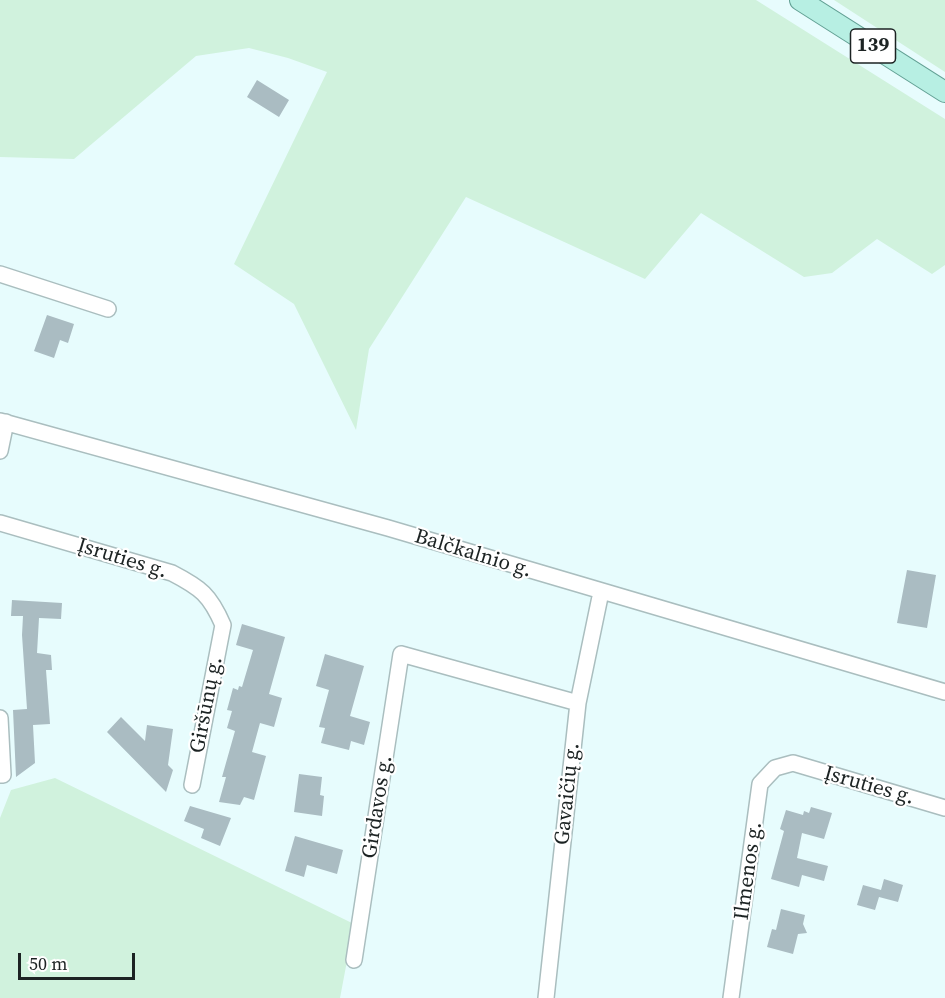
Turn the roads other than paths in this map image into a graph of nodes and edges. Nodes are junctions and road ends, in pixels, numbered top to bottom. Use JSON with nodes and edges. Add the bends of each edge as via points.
{"nodes":[{"id":1,"x":800,"y":0,"type":"edge"},
{"id":2,"x":945,"y":92,"type":"edge"},
{"id":3,"x":0,"y":274,"type":"edge"},
{"id":4,"x":108,"y":309,"type":"dead end"},
{"id":5,"x":3,"y":421,"type":"edge"},
{"id":6,"x":0,"y":451,"type":"edge"},
{"id":7,"x":0,"y":523,"type":"edge"},
{"id":8,"x":601,"y":592,"type":"junction"},
{"id":9,"x":223,"y":625,"type":"joint"},
{"id":10,"x":945,"y":692,"type":"edge"},
{"id":11,"x":578,"y":703,"type":"junction"},
{"id":12,"x":0,"y":718,"type":"edge"},
{"id":13,"x":793,"y":764,"type":"joint"},
{"id":14,"x":2,"y":775,"type":"edge"},
{"id":15,"x":192,"y":785,"type":"dead end"},
{"id":16,"x":945,"y":808,"type":"edge"},
{"id":17,"x":354,"y":960,"type":"dead end"},
{"id":18,"x":546,"y":998,"type":"edge"},
{"id":19,"x":731,"y":998,"type":"edge"}],
"edges":[{"from":1,"to":2,"type":"main road","number":"139"},
{"from":3,"to":4,"type":"street"},
{"from":5,"to":6,"type":"street"},
{"from":5,"to":8,"type":"street","name":"Balčkalnio g."},
{"from":7,"to":9,"type":"street","name":"Įsruties g.","via":[[172,573],[213,601]]},
{"from":8,"to":10,"type":"street","name":"Balčkalnio g."},
{"from":8,"to":11,"type":"street","name":"Gavaičių g."},
{"from":9,"to":15,"type":"street","name":"Giršūnų g."},
{"from":11,"to":17,"type":"street","name":"Girdavos g.","via":[[401,654]]},
{"from":11,"to":18,"type":"street","name":"Gavaičių g."},
{"from":12,"to":14,"type":"street"},
{"from":13,"to":16,"type":"street","name":"Įsruties g."},
{"from":13,"to":19,"type":"street","name":"Ilmenos g.","via":[[774,768],[760,784]]}]}
